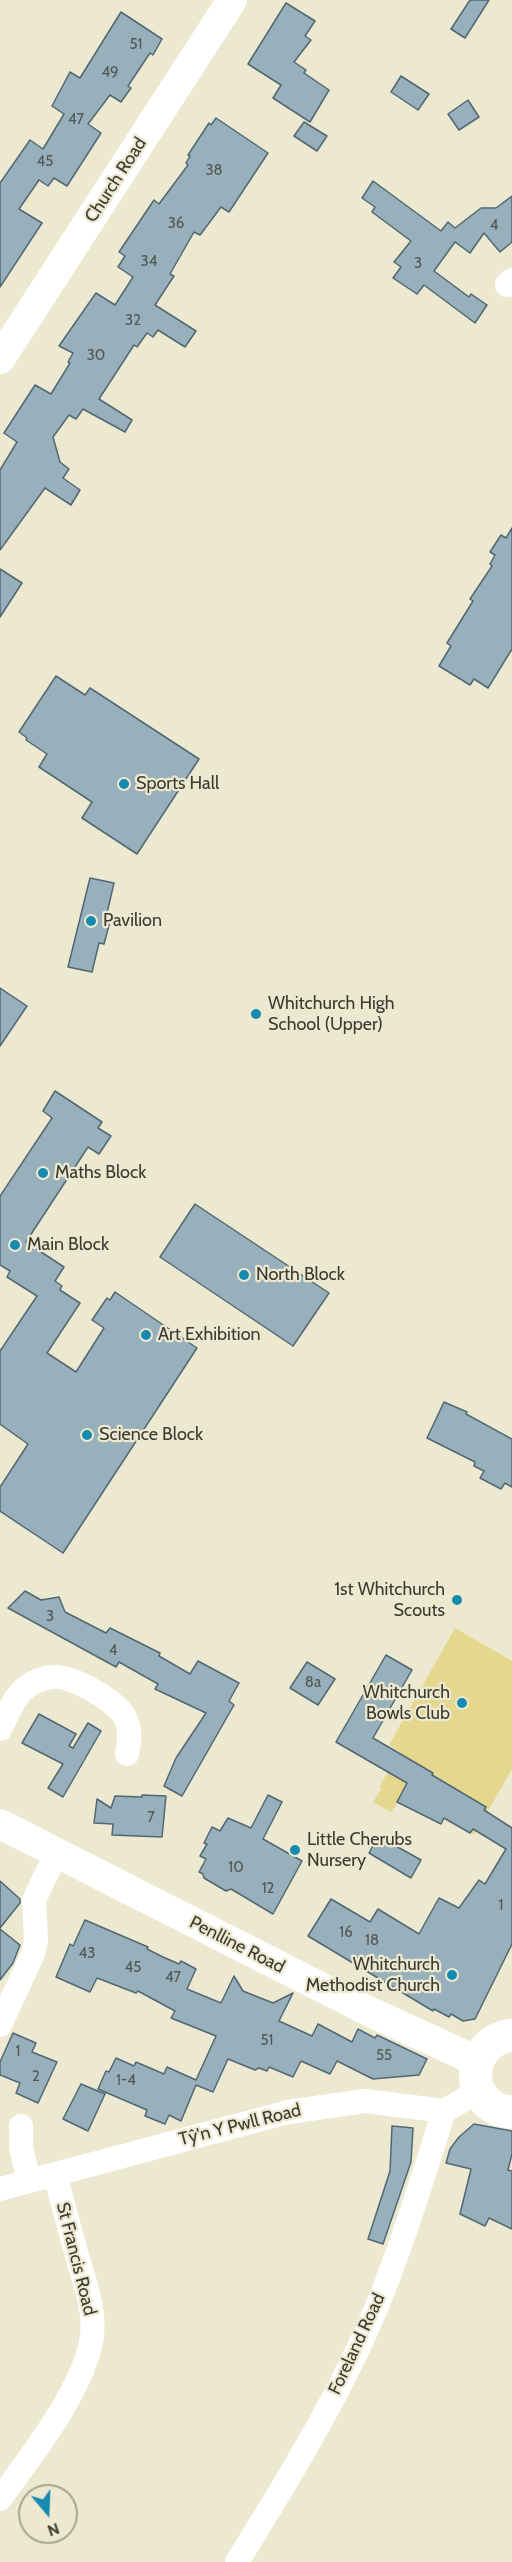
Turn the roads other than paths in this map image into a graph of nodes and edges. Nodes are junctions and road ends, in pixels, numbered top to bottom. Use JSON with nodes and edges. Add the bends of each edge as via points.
{"nodes":[{"id":1,"x":232,"y":0,"type":"edge"},
{"id":2,"x":0,"y":359,"type":"edge"},
{"id":3,"x":0,"y":1729,"type":"edge"},
{"id":4,"x":128,"y":1754,"type":"dead end"},
{"id":5,"x":0,"y":1824,"type":"edge"},
{"id":6,"x":57,"y":1852,"type":"junction"},
{"id":7,"x":0,"y":2025,"type":"edge"},
{"id":8,"x":512,"y":2036,"type":"edge"},
{"id":9,"x":478,"y":2076,"type":"junction"},
{"id":10,"x":444,"y":2111,"type":"junction"},
{"id":11,"x":512,"y":2112,"type":"edge"},
{"id":12,"x":21,"y":2126,"type":"dead end"},
{"id":13,"x":55,"y":2175,"type":"junction"},
{"id":14,"x":29,"y":2181,"type":"junction"},
{"id":15,"x":0,"y":2189,"type":"edge"},
{"id":16,"x":0,"y":2499,"type":"edge"},
{"id":17,"x":237,"y":2562,"type":"edge"}],
"edges":[{"from":1,"to":2,"type":"street","name":"Church Road"},
{"from":3,"to":4,"type":"street","via":[[19,1693],[37,1681],[57,1677],[79,1684],[122,1712],[131,1735]]},
{"from":5,"to":6,"type":"street","name":"Penlline Road"},
{"from":6,"to":7,"type":"street","via":[[34,1900],[33,1954]]},
{"from":6,"to":9,"type":"street","name":"Penlline Road","via":[[368,2012]]},
{"from":8,"to":9,"type":"main road","via":[[491,2043]]},
{"from":9,"to":10,"type":"street"},
{"from":9,"to":11,"type":"main road","via":[[494,2107]]},
{"from":10,"to":13,"type":"street","name":"Tŷ'n Y Pwll Road","via":[[365,2101],[320,2106],[260,2118]]},
{"from":10,"to":17,"type":"street","name":"Foreland Road","via":[[406,2229],[367,2328],[313,2434]]},
{"from":12,"to":14,"type":"street","via":[[21,2148]]},
{"from":13,"to":14,"type":"street","name":"Tŷ'n Y Pwll Road"},
{"from":13,"to":16,"type":"street","name":"St Francis Road","via":[[86,2286],[92,2335],[67,2397]]},
{"from":14,"to":15,"type":"street","name":"Tŷ'n Y Pwll Road"}]}
